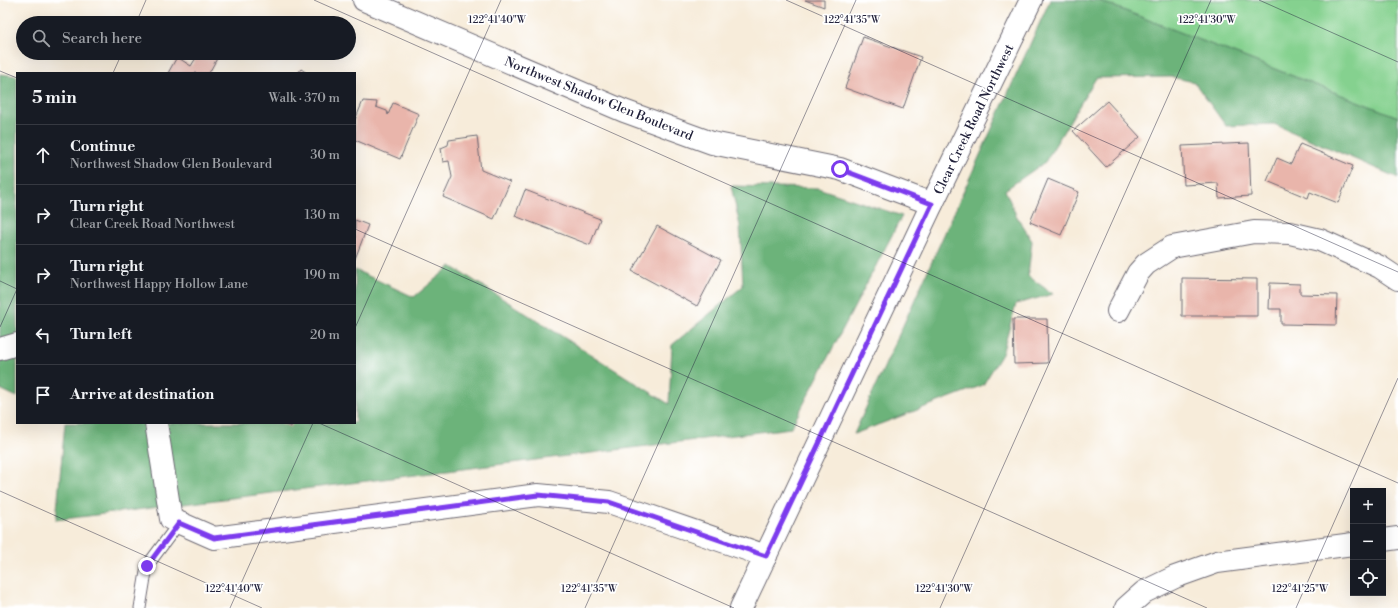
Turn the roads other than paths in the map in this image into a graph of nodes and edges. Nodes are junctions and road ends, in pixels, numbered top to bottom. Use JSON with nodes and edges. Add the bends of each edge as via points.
{"nodes":[{"id":1,"x":364,"y":0,"type":"edge"},
{"id":2,"x":1031,"y":0,"type":"edge"},
{"id":3,"x":932,"y":204,"type":"junction"},
{"id":4,"x":1398,"y":278,"type":"edge"},
{"id":5,"x":1118,"y":311,"type":"dead end"},
{"id":6,"x":16,"y":344,"type":"edge"},
{"id":7,"x":0,"y":348,"type":"edge"},
{"id":8,"x":156,"y":424,"type":"edge"},
{"id":9,"x":179,"y":523,"type":"junction"},
{"id":10,"x":1398,"y":538,"type":"edge"},
{"id":11,"x":1386,"y":540,"type":"edge"},
{"id":12,"x":1350,"y":544,"type":"edge"},
{"id":13,"x":766,"y":556,"type":"junction"},
{"id":14,"x":140,"y":608,"type":"edge"},
{"id":15,"x":742,"y":608,"type":"edge"},
{"id":16,"x":1126,"y":608,"type":"edge"}],
"edges":[{"from":1,"to":3,"type":"street","name":"Northwest Shadow Glen Boulevard","via":[[624,111],[712,143],[840,169]]},
{"from":2,"to":3,"type":"street","name":"Clear Creek Road Northwest"},
{"from":3,"to":13,"type":"street","name":"Clear Creek Road Northwest"},
{"from":4,"to":5,"type":"street","via":[[1380,267],[1320,240],[1290,233],[1254,232],[1172,247],[1146,264],[1138,273]]},
{"from":6,"to":7,"type":"street"},
{"from":8,"to":9,"type":"street","via":[[170,520]]},
{"from":9,"to":13,"type":"street","via":[[214,538],[538,495],[609,502]]},
{"from":9,"to":14,"type":"lane","via":[[147,566]]},
{"from":10,"to":11,"type":"street"},
{"from":12,"to":16,"type":"street","via":[[1217,562],[1175,577],[1144,592]]},
{"from":13,"to":15,"type":"street","name":"Clear Creek Road Northwest"}]}
